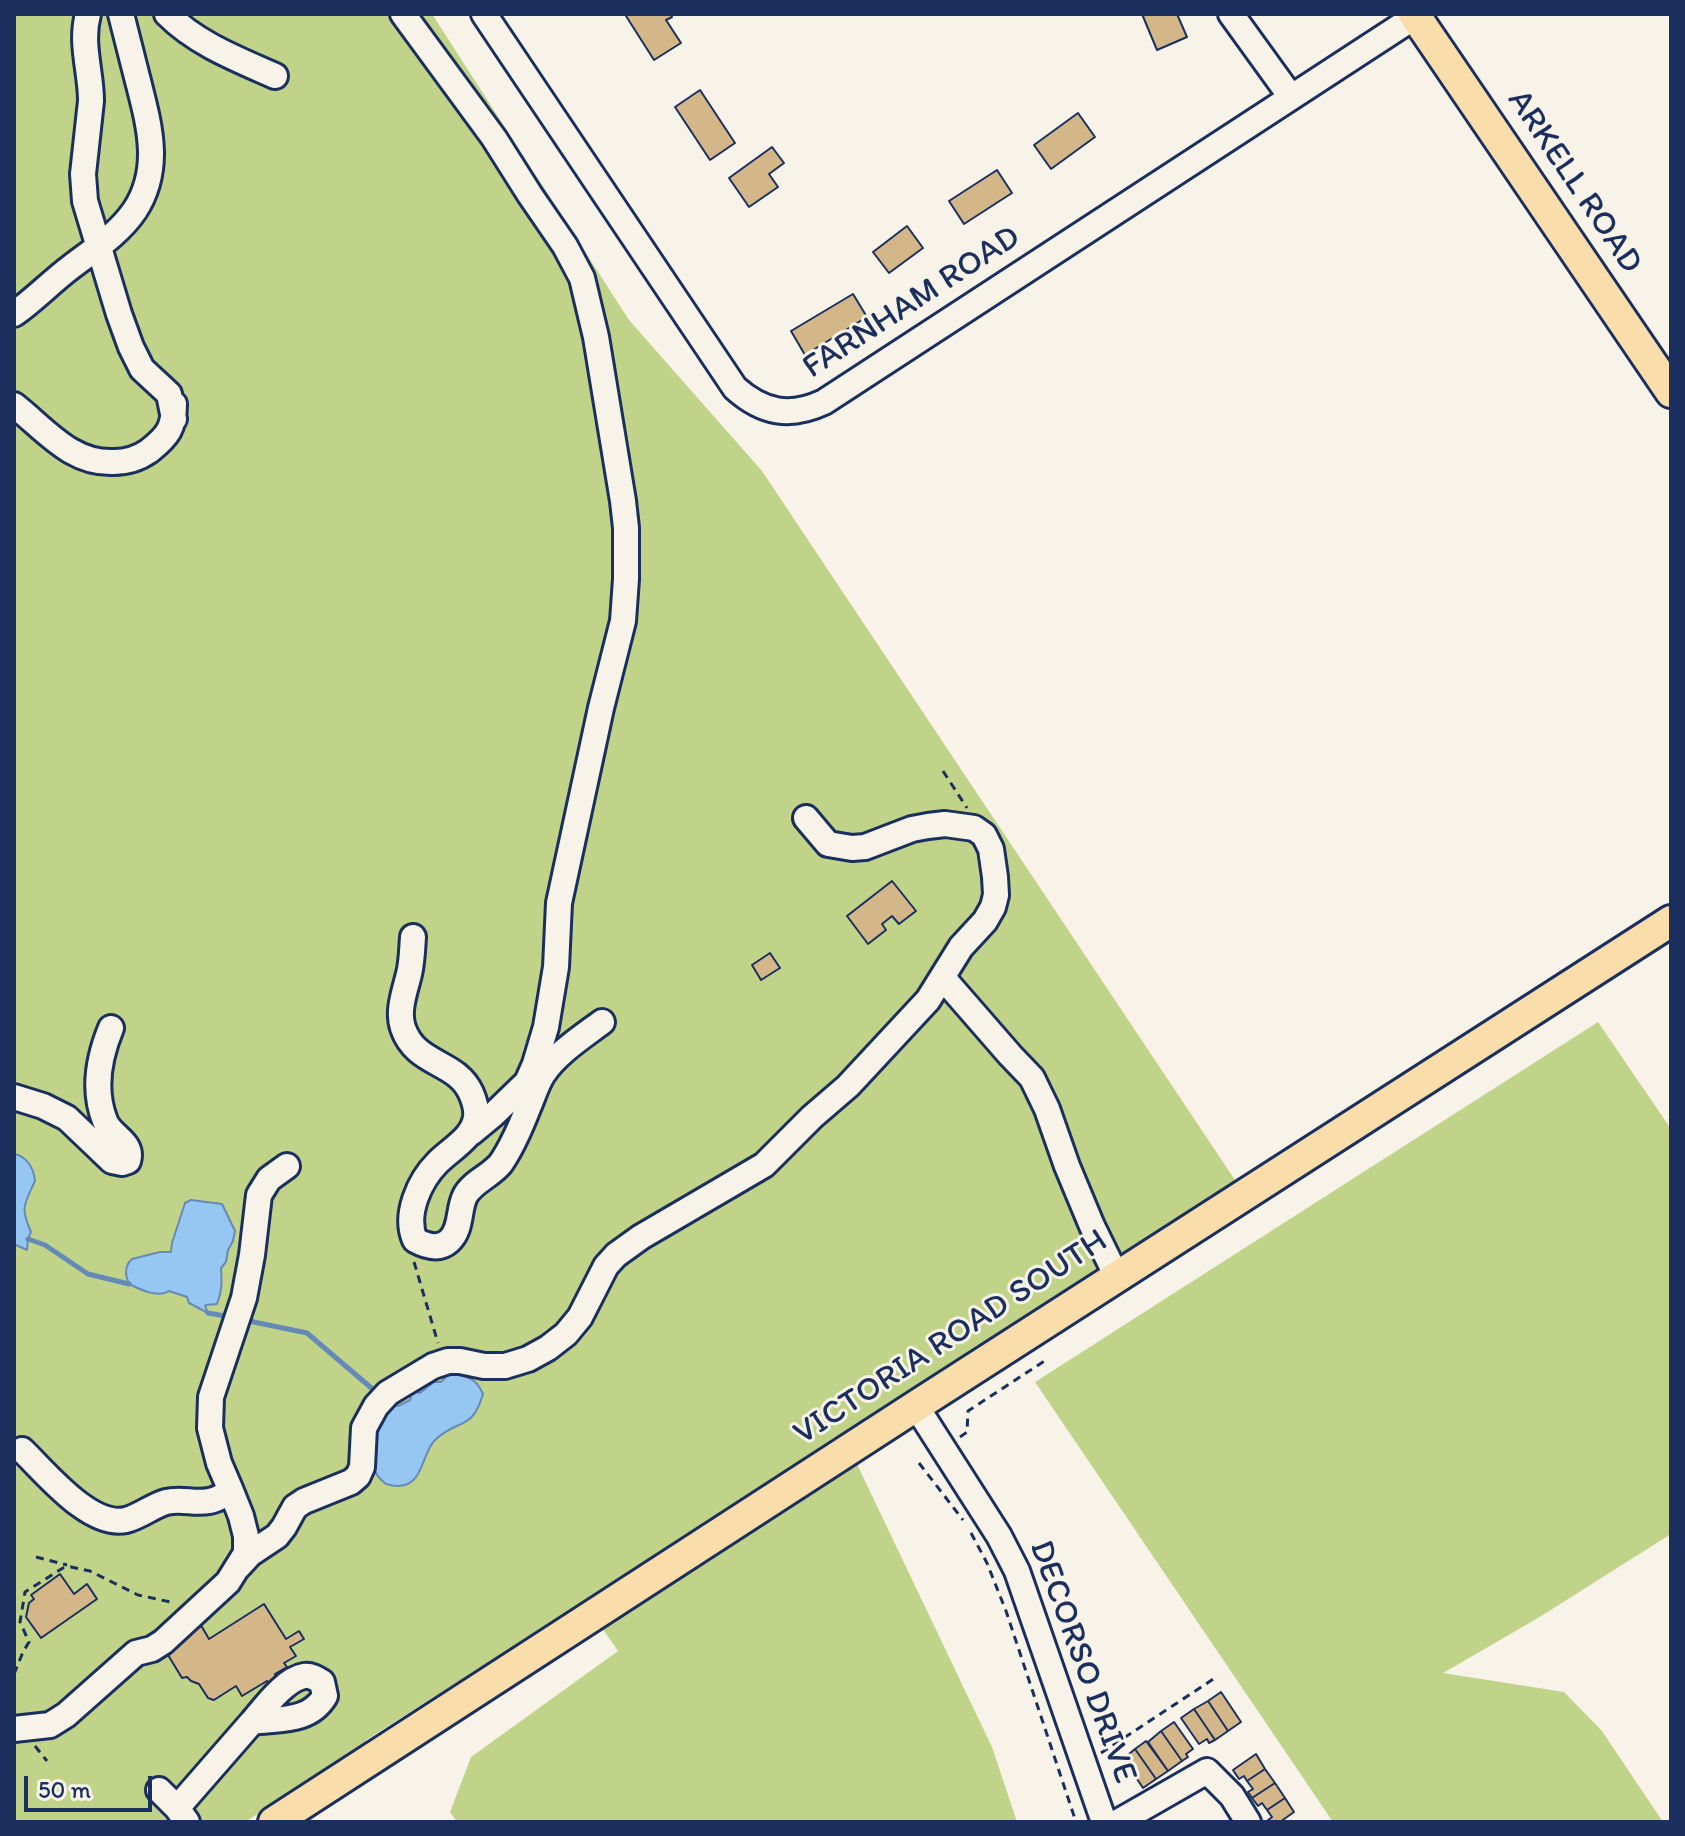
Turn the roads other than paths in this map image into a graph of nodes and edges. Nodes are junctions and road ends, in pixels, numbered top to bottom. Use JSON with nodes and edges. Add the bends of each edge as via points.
{"nodes":[{"id":1,"x":88,"y":14,"type":"edge"},
{"id":2,"x":121,"y":14,"type":"edge"},
{"id":3,"x":167,"y":14,"type":"edge"},
{"id":4,"x":403,"y":14,"type":"edge"},
{"id":5,"x":484,"y":14,"type":"edge"},
{"id":6,"x":1231,"y":14,"type":"edge"},
{"id":7,"x":1416,"y":15,"type":"edge"},
{"id":8,"x":275,"y":76,"type":"dead end"},
{"id":9,"x":1291,"y":97,"type":"junction"},
{"id":10,"x":98,"y":245,"type":"junction"},
{"id":11,"x":14,"y":314,"type":"edge"},
{"id":12,"x":175,"y":385,"type":"dead end"},
{"id":13,"x":1671,"y":392,"type":"edge"},
{"id":14,"x":14,"y":405,"type":"edge"},
{"id":15,"x":174,"y":419,"type":"junction"},
{"id":16,"x":806,"y":818,"type":"dead end"},
{"id":17,"x":1671,"y":921,"type":"edge"},
{"id":18,"x":413,"y":937,"type":"dead end"},
{"id":19,"x":943,"y":978,"type":"junction"},
{"id":20,"x":602,"y":1022,"type":"dead end"},
{"id":21,"x":111,"y":1028,"type":"dead end"},
{"id":22,"x":14,"y":1097,"type":"edge"},
{"id":23,"x":471,"y":1133,"type":"junction"},
{"id":24,"x":287,"y":1166,"type":"dead end"},
{"id":25,"x":1117,"y":1277,"type":"junction"},
{"id":26,"x":916,"y":1406,"type":"junction"},
{"id":27,"x":22,"y":1450,"type":"dead end"},
{"id":28,"x":231,"y":1491,"type":"junction"},
{"id":29,"x":238,"y":1567,"type":"junction"},
{"id":30,"x":252,"y":1722,"type":"dead end"},
{"id":31,"x":14,"y":1729,"type":"edge"},
{"id":32,"x":159,"y":1790,"type":"dead end"},
{"id":33,"x":182,"y":1815,"type":"edge"},
{"id":34,"x":1243,"y":1820,"type":"edge"},
{"id":35,"x":274,"y":1822,"type":"edge"},
{"id":36,"x":1104,"y":1822,"type":"edge"},
{"id":37,"x":1118,"y":1822,"type":"edge"}],
"edges":[{"from":1,"to":10,"type":"street","via":[[84,35],[91,101],[83,188]]},
{"from":2,"to":10,"type":"street","via":[[150,129],[151,162],[135,209]]},
{"from":3,"to":8,"type":"street","via":[[196,38]]},
{"from":4,"to":23,"type":"street","via":[[494,138],[582,278],[626,528],[623,621],[564,877],[546,1027],[527,1082]]},
{"from":5,"to":9,"type":"street","name":"FARNHAM ROAD","via":[[735,388],[777,411],[807,410],[824,402]]},
{"from":6,"to":9,"type":"street"},
{"from":7,"to":9,"type":"street","name":"FARNHAM ROAD"},
{"from":7,"to":13,"type":"main road","name":"ARKELL ROAD"},
{"from":10,"to":11,"type":"street"},
{"from":10,"to":15,"type":"street","via":[[131,347],[142,369],[169,394]]},
{"from":12,"to":15,"type":"street"},
{"from":14,"to":15,"type":"street","via":[[77,456],[105,463],[145,454],[164,438]]},
{"from":16,"to":19,"type":"street","via":[[828,844],[852,848],[945,824],[974,828],[984,835],[993,861],[993,907]]},
{"from":17,"to":25,"type":"main road","name":"VICTORIA ROAD SOUTH"},
{"from":18,"to":23,"type":"street","via":[[402,1026],[422,1055],[468,1085],[476,1110]]},
{"from":19,"to":25,"type":"street","via":[[1032,1078]]},
{"from":19,"to":29,"type":"street","via":[[848,1086],[764,1165],[616,1255],[580,1317],[548,1348],[505,1366],[446,1362],[396,1388],[376,1406],[364,1428],[358,1476],[295,1507],[277,1536]]},
{"from":20,"to":23,"type":"street","via":[[543,1073],[502,1161],[464,1198],[453,1237],[433,1247],[421,1243],[411,1224],[422,1185],[439,1160]]},
{"from":21,"to":22,"type":"street","via":[[99,1064],[101,1109],[108,1128],[129,1150],[128,1161],[112,1161],[67,1118]]},
{"from":24,"to":28,"type":"street","via":[[259,1195],[252,1255],[209,1411],[214,1447]]},
{"from":25,"to":26,"type":"main road","name":"VICTORIA ROAD SOUTH"},
{"from":26,"to":35,"type":"main road","name":"VICTORIA ROAD SOUTH"},
{"from":26,"to":36,"type":"street","name":"DECORSO DRIVE","via":[[1017,1571]]},
{"from":27,"to":28,"type":"street","via":[[74,1500],[112,1520],[175,1500],[210,1501]]},
{"from":28,"to":29,"type":"street","via":[[247,1544]]},
{"from":29,"to":31,"type":"street","via":[[163,1642],[136,1653],[66,1715],[50,1725]]},
{"from":30,"to":33,"type":"street"},
{"from":32,"to":33,"type":"street"},
{"from":34,"to":37,"type":"street","via":[[1232,1796],[1207,1771]]}]}
